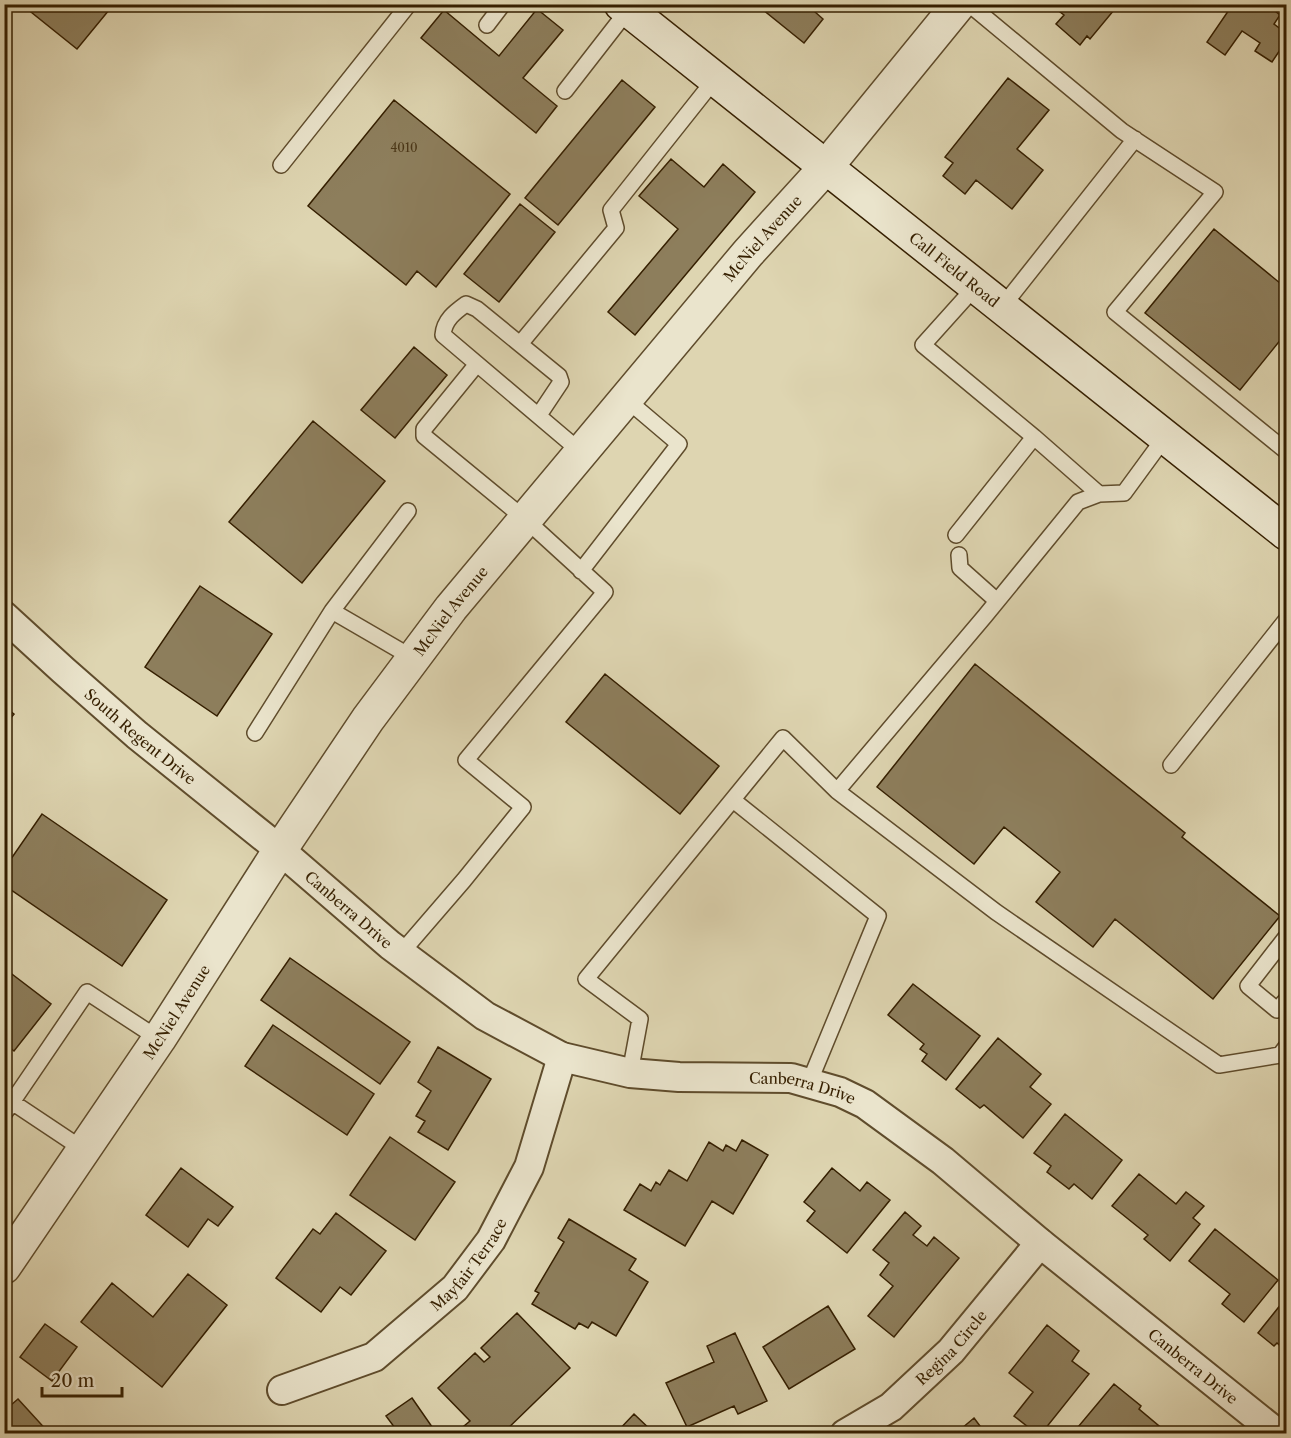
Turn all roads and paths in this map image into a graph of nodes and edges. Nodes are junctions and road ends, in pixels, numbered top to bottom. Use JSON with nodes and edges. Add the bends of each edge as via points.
{"nodes":[{"id":1,"x":409,"y":4,"type":"edge"},
{"id":2,"x":502,"y":4,"type":"edge"},
{"id":3,"x":959,"y":4,"type":"edge"},
{"id":4,"x":969,"y":4,"type":"edge"},
{"id":5,"x":624,"y":7,"type":"edge"},
{"id":6,"x":487,"y":25,"type":"dead end"},
{"id":7,"x":715,"y":79,"type":"junction"},
{"id":8,"x":565,"y":91,"type":"dead end"},
{"id":9,"x":1135,"y":139,"type":"junction"},
{"id":10,"x":281,"y":165,"type":"dead end"},
{"id":11,"x":826,"y":167,"type":"junction"},
{"id":12,"x":976,"y":286,"type":"junction"},
{"id":13,"x":1002,"y":307,"type":"junction"},
{"id":14,"x":520,"y":344,"type":"junction"},
{"id":15,"x":477,"y":364,"type":"junction"},
{"id":16,"x":626,"y":399,"type":"junction"},
{"id":17,"x":538,"y":415,"type":"junction"},
{"id":18,"x":1034,"y":437,"type":"junction"},
{"id":19,"x":1166,"y":437,"type":"junction"},
{"id":20,"x":1287,"y":451,"type":"edge"},
{"id":21,"x":581,"y":452,"type":"junction"},
{"id":22,"x":1098,"y":494,"type":"junction"},
{"id":23,"x":408,"y":511,"type":"dead end"},
{"id":24,"x":525,"y":519,"type":"junction"},
{"id":25,"x":1287,"y":533,"type":"edge"},
{"id":26,"x":956,"y":535,"type":"dead end"},
{"id":27,"x":959,"y":555,"type":"dead end"},
{"id":28,"x":581,"y":571,"type":"junction"},
{"id":29,"x":997,"y":601,"type":"junction"},
{"id":30,"x":332,"y":611,"type":"junction"},
{"id":31,"x":4,"y":616,"type":"edge"},
{"id":32,"x":1287,"y":620,"type":"edge"},
{"id":33,"x":413,"y":658,"type":"junction"},
{"id":34,"x":255,"y":733,"type":"dead end"},
{"id":35,"x":1171,"y":765,"type":"dead end"},
{"id":36,"x":837,"y":791,"type":"junction"},
{"id":37,"x":733,"y":800,"type":"junction"},
{"id":38,"x":279,"y":850,"type":"junction"},
{"id":39,"x":1287,"y":937,"type":"edge"},
{"id":40,"x":401,"y":953,"type":"junction"},
{"id":41,"x":1287,"y":1000,"type":"edge"},
{"id":42,"x":159,"y":1039,"type":"junction"},
{"id":43,"x":1287,"y":1047,"type":"edge"},
{"id":44,"x":562,"y":1057,"type":"junction"},
{"id":45,"x":630,"y":1073,"type":"junction"},
{"id":46,"x":809,"y":1083,"type":"junction"},
{"id":47,"x":8,"y":1108,"type":"edge"},
{"id":48,"x":84,"y":1150,"type":"junction"},
{"id":49,"x":1040,"y":1243,"type":"junction"},
{"id":50,"x":4,"y":1267,"type":"edge"},
{"id":51,"x":282,"y":1390,"type":"dead end"},
{"id":52,"x":845,"y":1434,"type":"edge"},
{"id":53,"x":1278,"y":1434,"type":"edge"}],
"edges":[{"from":1,"to":10,"type":"lane"},
{"from":2,"to":6,"type":"lane"},
{"from":3,"to":11,"type":"street","name":"McNiel Avenue"},
{"from":4,"to":9,"type":"lane"},
{"from":5,"to":7,"type":"street","name":"Call Field Road"},
{"from":5,"to":8,"type":"lane"},
{"from":7,"to":11,"type":"street","name":"Call Field Road"},
{"from":7,"to":14,"type":"lane","via":[[611,210],[616,228]]},
{"from":9,"to":13,"type":"lane"},
{"from":9,"to":20,"type":"lane","via":[[1215,192],[1115,312]]},
{"from":11,"to":12,"type":"street","name":"Call Field Road"},
{"from":11,"to":16,"type":"street","name":"McNiel Avenue"},
{"from":12,"to":13,"type":"street","name":"Call Field Road"},
{"from":12,"to":18,"type":"lane","via":[[923,345]]},
{"from":13,"to":19,"type":"street","name":"Call Field Road"},
{"from":14,"to":15,"type":"lane","via":[[466,304],[452,315],[443,334]]},
{"from":14,"to":17,"type":"lane","via":[[559,376],[561,382]]},
{"from":15,"to":17,"type":"lane"},
{"from":15,"to":24,"type":"lane","via":[[424,429],[424,436]]},
{"from":16,"to":21,"type":"street","name":"McNiel Avenue"},
{"from":16,"to":28,"type":"lane","via":[[679,444]]},
{"from":17,"to":21,"type":"lane"},
{"from":18,"to":22,"type":"lane"},
{"from":18,"to":26,"type":"lane"},
{"from":19,"to":22,"type":"lane","via":[[1124,493]]},
{"from":19,"to":25,"type":"street","name":"Call Field Road"},
{"from":21,"to":24,"type":"street","name":"McNiel Avenue"},
{"from":22,"to":29,"type":"lane","via":[[1078,502]]},
{"from":23,"to":30,"type":"lane"},
{"from":24,"to":28,"type":"lane"},
{"from":24,"to":33,"type":"street","name":"McNiel Avenue"},
{"from":27,"to":29,"type":"lane","via":[[960,568]]},
{"from":28,"to":40,"type":"lane","via":[[605,592],[466,760],[523,807]]},
{"from":29,"to":36,"type":"lane"},
{"from":30,"to":33,"type":"lane"},
{"from":30,"to":34,"type":"lane"},
{"from":31,"to":38,"type":"street","name":"South Regent Drive","via":[[137,735]]},
{"from":32,"to":35,"type":"lane"},
{"from":33,"to":38,"type":"street","name":"McNiel Avenue"},
{"from":36,"to":37,"type":"lane","via":[[783,738]]},
{"from":36,"to":43,"type":"lane","via":[[996,912],[1219,1065],[1280,1055]]},
{"from":37,"to":45,"type":"lane","via":[[586,980],[640,1019]]},
{"from":37,"to":46,"type":"lane","via":[[878,916]]},
{"from":38,"to":40,"type":"street","name":"Canberra Drive"},
{"from":38,"to":42,"type":"street","name":"McNiel Avenue"},
{"from":39,"to":41,"type":"lane","via":[[1248,986],[1277,1010]]},
{"from":40,"to":44,"type":"street","name":"Canberra Drive","via":[[485,1016]]},
{"from":42,"to":47,"type":"lane","via":[[87,992]]},
{"from":42,"to":48,"type":"street","name":"McNiel Avenue"},
{"from":44,"to":45,"type":"street","name":"Canberra Drive"},
{"from":44,"to":51,"type":"street","name":"Mayfair Terrace","via":[[529,1167],[491,1240],[455,1288],[374,1357]]},
{"from":45,"to":46,"type":"street","name":"Canberra Drive","via":[[791,1077]]},
{"from":46,"to":49,"type":"street","name":"Canberra Drive","via":[[865,1104],[943,1161]]},
{"from":47,"to":48,"type":"lane"},
{"from":48,"to":50,"type":"street","name":"McNiel Avenue"},
{"from":49,"to":52,"type":"street","name":"Regina Circle","via":[[951,1351],[891,1407]]},
{"from":49,"to":53,"type":"street","name":"Canberra Drive"}]}
